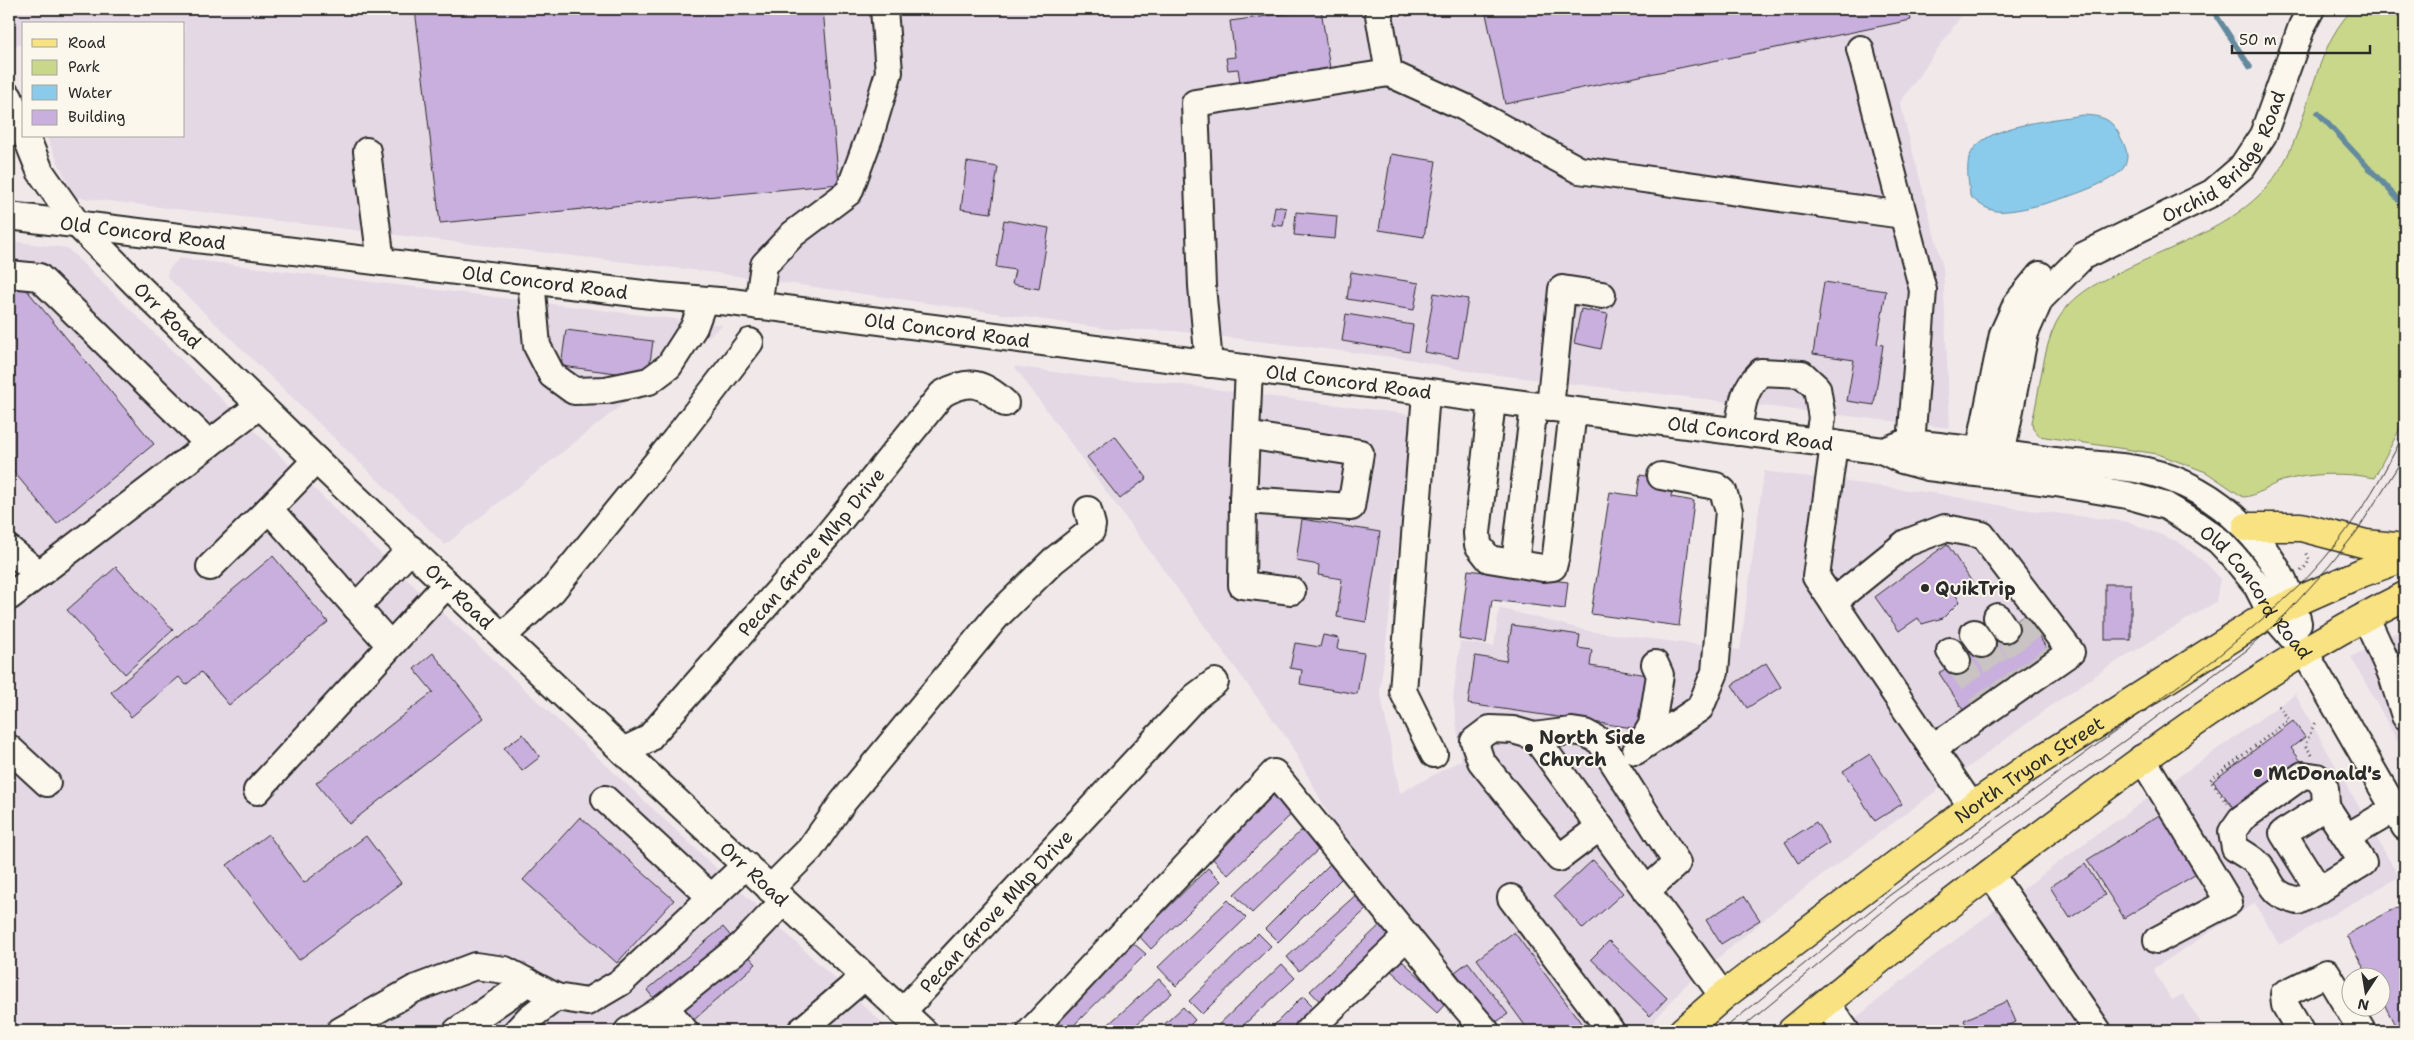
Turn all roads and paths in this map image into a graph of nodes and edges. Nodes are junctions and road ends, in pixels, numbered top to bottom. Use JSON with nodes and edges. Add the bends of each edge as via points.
{"nodes":[{"id":1,"x":884,"y":9,"type":"edge"},
{"id":2,"x":1378,"y":9,"type":"edge"},
{"id":3,"x":2312,"y":9,"type":"edge"},
{"id":4,"x":1860,"y":49,"type":"dead end"},
{"id":5,"x":1389,"y":73,"type":"junction"},
{"id":6,"x":9,"y":97,"type":"edge"},
{"id":7,"x":22,"y":127,"type":"edge"},
{"id":8,"x":27,"y":138,"type":"edge"},
{"id":9,"x":367,"y":151,"type":"dead end"},
{"id":10,"x":9,"y":216,"type":"edge"},
{"id":11,"x":1903,"y":216,"type":"junction"},
{"id":12,"x":77,"y":224,"type":"junction"},
{"id":13,"x":381,"y":262,"type":"junction"},
{"id":14,"x":9,"y":274,"type":"edge"},
{"id":15,"x":531,"y":280,"type":"junction"},
{"id":16,"x":1602,"y":295,"type":"dead end"},
{"id":17,"x":704,"y":300,"type":"junction"},
{"id":18,"x":758,"y":306,"type":"junction"},
{"id":19,"x":750,"y":342,"type":"dead end"},
{"id":20,"x":1209,"y":364,"type":"junction"},
{"id":21,"x":1249,"y":369,"type":"junction"},
{"id":22,"x":1426,"y":393,"type":"junction"},
{"id":23,"x":1492,"y":401,"type":"junction"},
{"id":24,"x":1006,"y":403,"type":"dead end"},
{"id":25,"x":260,"y":405,"type":"junction"},
{"id":26,"x":1552,"y":409,"type":"junction"},
{"id":27,"x":1738,"y":432,"type":"junction"},
{"id":28,"x":1246,"y":435,"type":"junction"},
{"id":29,"x":1826,"y":443,"type":"junction"},
{"id":30,"x":209,"y":444,"type":"junction"},
{"id":31,"x":1911,"y":444,"type":"junction"},
{"id":32,"x":1884,"y":451,"type":"junction"},
{"id":33,"x":316,"y":460,"type":"junction"},
{"id":34,"x":1988,"y":463,"type":"junction"},
{"id":35,"x":1662,"y":476,"type":"dead end"},
{"id":36,"x":1243,"y":500,"type":"junction"},
{"id":37,"x":270,"y":509,"type":"junction"},
{"id":38,"x":1088,"y":510,"type":"dead end"},
{"id":39,"x":2247,"y":527,"type":"junction"},
{"id":40,"x":2405,"y":548,"type":"edge"},
{"id":41,"x":9,"y":549,"type":"edge"},
{"id":42,"x":411,"y":549,"type":"junction"},
{"id":43,"x":2405,"y":557,"type":"edge"},
{"id":44,"x":1515,"y":563,"type":"junction"},
{"id":45,"x":210,"y":566,"type":"dead end"},
{"id":46,"x":39,"y":574,"type":"junction"},
{"id":47,"x":447,"y":584,"type":"junction"},
{"id":48,"x":1292,"y":591,"type":"dead end"},
{"id":49,"x":2405,"y":596,"type":"edge"},
{"id":50,"x":9,"y":598,"type":"edge"},
{"id":51,"x":1833,"y":602,"type":"junction"},
{"id":52,"x":356,"y":607,"type":"junction"},
{"id":53,"x":2282,"y":608,"type":"junction"},
{"id":54,"x":2365,"y":616,"type":"junction"},
{"id":55,"x":503,"y":636,"type":"junction"},
{"id":56,"x":390,"y":646,"type":"junction"},
{"id":57,"x":2304,"y":651,"type":"junction"},
{"id":58,"x":1655,"y":664,"type":"dead end"},
{"id":59,"x":2398,"y":672,"type":"edge"},
{"id":60,"x":1215,"y":682,"type":"dead end"},
{"id":61,"x":2277,"y":704,"type":"dead end"},
{"id":62,"x":2405,"y":716,"type":"edge"},
{"id":63,"x":2316,"y":720,"type":"dead end"},
{"id":64,"x":1534,"y":736,"type":"junction"},
{"id":65,"x":9,"y":748,"type":"edge"},
{"id":66,"x":1932,"y":749,"type":"junction"},
{"id":67,"x":623,"y":751,"type":"junction"},
{"id":68,"x":1636,"y":751,"type":"junction"},
{"id":69,"x":1434,"y":754,"type":"dead end"},
{"id":70,"x":2313,"y":757,"type":"dead end"},
{"id":71,"x":2142,"y":758,"type":"junction"},
{"id":72,"x":1622,"y":775,"type":"junction"},
{"id":73,"x":47,"y":783,"type":"dead end"},
{"id":74,"x":257,"y":791,"type":"dead end"},
{"id":75,"x":604,"y":799,"type":"dead end"},
{"id":76,"x":2326,"y":806,"type":"junction"},
{"id":77,"x":1972,"y":807,"type":"junction"},
{"id":78,"x":2232,"y":808,"type":"dead end"},
{"id":79,"x":2402,"y":813,"type":"edge"},
{"id":80,"x":1600,"y":827,"type":"junction"},
{"id":81,"x":2347,"y":837,"type":"junction"},
{"id":82,"x":746,"y":866,"type":"junction"},
{"id":83,"x":1990,"y":873,"type":"junction"},
{"id":84,"x":1646,"y":891,"type":"junction"},
{"id":85,"x":776,"y":895,"type":"junction"},
{"id":86,"x":2308,"y":895,"type":"junction"},
{"id":87,"x":712,"y":898,"type":"junction"},
{"id":88,"x":1511,"y":898,"type":"dead end"},
{"id":89,"x":1407,"y":936,"type":"junction"},
{"id":90,"x":2157,"y":940,"type":"dead end"},
{"id":91,"x":864,"y":977,"type":"junction"},
{"id":92,"x":528,"y":982,"type":"junction"},
{"id":93,"x":1723,"y":996,"type":"junction"},
{"id":94,"x":556,"y":997,"type":"junction"},
{"id":95,"x":1826,"y":1003,"type":"junction"},
{"id":96,"x":665,"y":1007,"type":"junction"},
{"id":97,"x":902,"y":1012,"type":"junction"},
{"id":98,"x":340,"y":1031,"type":"edge"},
{"id":99,"x":457,"y":1031,"type":"edge"},
{"id":100,"x":518,"y":1031,"type":"edge"},
{"id":101,"x":628,"y":1031,"type":"edge"},
{"id":102,"x":685,"y":1031,"type":"edge"},
{"id":103,"x":801,"y":1031,"type":"edge"},
{"id":104,"x":923,"y":1031,"type":"edge"},
{"id":105,"x":1031,"y":1031,"type":"edge"},
{"id":106,"x":1308,"y":1031,"type":"edge"},
{"id":107,"x":1486,"y":1031,"type":"edge"},
{"id":108,"x":1612,"y":1031,"type":"edge"},
{"id":109,"x":1683,"y":1031,"type":"edge"},
{"id":110,"x":1792,"y":1031,"type":"edge"},
{"id":111,"x":1846,"y":1031,"type":"edge"},
{"id":112,"x":2098,"y":1031,"type":"edge"},
{"id":113,"x":2300,"y":1031,"type":"edge"},
{"id":114,"x":2362,"y":1031,"type":"edge"}],
"edges":[{"from":1,"to":18,"type":"street","via":[[889,72],[849,192],[793,234],[764,265]]},
{"from":2,"to":5,"type":"street"},
{"from":3,"to":34,"type":"street","name":"Orchid Bridge Road","via":[[2302,26],[2263,135],[2242,168],[2212,193],[2083,256],[2046,291],[2029,320]]},
{"from":4,"to":11,"type":"street"},
{"from":5,"to":11,"type":"street","via":[[1464,107],[1579,170]]},
{"from":5,"to":20,"type":"street","via":[[1194,103],[1202,286]]},
{"from":6,"to":7,"type":"street"},
{"from":8,"to":12,"type":"street","name":"Orr Road","via":[[40,171]]},
{"from":9,"to":13,"type":"street"},
{"from":10,"to":12,"type":"street","name":"Old Concord Road"},
{"from":11,"to":31,"type":"street","via":[[1923,290]]},
{"from":12,"to":13,"type":"street","name":"Old Concord Road"},
{"from":12,"to":25,"type":"street","name":"Orr Road"},
{"from":13,"to":15,"type":"street","name":"Old Concord Road"},
{"from":14,"to":30,"type":"street","via":[[40,277]]},
{"from":15,"to":17,"type":"street","name":"Old Concord Road"},
{"from":15,"to":17,"type":"street","via":[[537,346],[552,375],[574,391],[606,390],[649,381],[669,366],[694,327]]},
{"from":16,"to":26,"type":"street","via":[[1562,288]]},
{"from":17,"to":18,"type":"street","name":"Old Concord Road"},
{"from":18,"to":20,"type":"street","name":"Old Concord Road"},
{"from":19,"to":55,"type":"street","via":[[676,440],[552,592]]},
{"from":20,"to":21,"type":"street","name":"Old Concord Road"},
{"from":21,"to":22,"type":"street","name":"Old Concord Road"},
{"from":21,"to":28,"type":"street"},
{"from":22,"to":23,"type":"street","name":"Old Concord Road"},
{"from":22,"to":69,"type":"street","via":[[1403,691]]},
{"from":23,"to":26,"type":"street","name":"Old Concord Road"},
{"from":23,"to":44,"type":"street","via":[[1478,545],[1489,559]]},
{"from":24,"to":67,"type":"street","name":"Pecan Grove Mhp Drive","via":[[988,388],[978,385],[967,384],[942,394],[827,536],[648,739]]},
{"from":25,"to":30,"type":"street"},
{"from":25,"to":33,"type":"street","name":"Orr Road"},
{"from":26,"to":27,"type":"street","name":"Old Concord Road"},
{"from":26,"to":44,"type":"street"},
{"from":26,"to":44,"type":"street","via":[[1556,555],[1553,567]]},
{"from":27,"to":29,"type":"street","name":"Old Concord Road"},
{"from":27,"to":29,"type":"street","via":[[1748,384],[1761,372],[1802,374],[1817,388]]},
{"from":28,"to":36,"type":"street"},
{"from":28,"to":36,"type":"street","via":[[1360,453],[1351,507]]},
{"from":29,"to":32,"type":"street","name":"Old Concord Road"},
{"from":29,"to":51,"type":"street","via":[[1816,577]]},
{"from":30,"to":46,"type":"street"},
{"from":31,"to":32,"type":"street","name":"Old Concord Road"},
{"from":31,"to":34,"type":"street","name":"Old Concord Road"},
{"from":32,"to":34,"type":"street","name":"Old Concord Road","via":[[1915,465]]},
{"from":33,"to":37,"type":"street"},
{"from":33,"to":42,"type":"street","name":"Orr Road"},
{"from":34,"to":39,"type":"street","name":"Old Concord Road","via":[[2068,462],[2148,472],[2202,494]]},
{"from":34,"to":53,"type":"street","name":"Old Concord Road","via":[[2056,483],[2127,495],[2166,506],[2219,541],[2256,584]]},
{"from":35,"to":68,"type":"street","via":[[1716,486],[1725,497],[1728,511],[1716,672],[1700,708]]},
{"from":36,"to":48,"type":"street","via":[[1242,585]]},
{"from":37,"to":45,"type":"street"},
{"from":37,"to":52,"type":"street"},
{"from":38,"to":85,"type":"street","via":[[1092,525],[1090,531],[1053,561],[996,617],[842,802]]},
{"from":39,"to":40,"type":"main road","via":[[2301,527],[2366,544]]},
{"from":39,"to":53,"type":"street","name":"Old Concord Road","via":[[2279,573]]},
{"from":41,"to":46,"type":"street"},
{"from":42,"to":47,"type":"street","name":"Orr Road"},
{"from":42,"to":52,"type":"street"},
{"from":43,"to":53,"type":"main road","name":"North Tryon Street"},
{"from":46,"to":50,"type":"street"},
{"from":47,"to":55,"type":"street","name":"Orr Road"},
{"from":47,"to":56,"type":"street"},
{"from":49,"to":54,"type":"main road"},
{"from":51,"to":66,"type":"street"},
{"from":51,"to":66,"type":"street","via":[[1906,543],[1945,528],[1982,535],[2071,652],[2041,667],[1981,709]]},
{"from":52,"to":56,"type":"street"},
{"from":53,"to":57,"type":"street","name":"Old Concord Road"},
{"from":53,"to":77,"type":"main road","name":"North Tryon Street","via":[[2026,769]]},
{"from":54,"to":57,"type":"main road"},
{"from":54,"to":59,"type":"street"},
{"from":55,"to":67,"type":"street","name":"Orr Road"},
{"from":56,"to":74,"type":"street"},
{"from":57,"to":71,"type":"main road"},
{"from":57,"to":79,"type":"street","name":"Old Concord Road"},
{"from":58,"to":68,"type":"street","via":[[1660,674],[1652,725]]},
{"from":59,"to":62,"type":"street"},
{"from":60,"to":97,"type":"street","name":"Pecan Grove Mhp Drive","via":[[1195,697]]},
{"from":61,"to":78,"type":"path","via":[[2289,720],[2210,780]]},
{"from":63,"to":70,"type":"path","via":[[2305,745]]},
{"from":64,"to":72,"type":"street","via":[[1572,731],[1586,733],[1600,742]]},
{"from":64,"to":80,"type":"street"},
{"from":64,"to":80,"type":"street","via":[[1513,730],[1490,729],[1474,741],[1481,761],[1559,858]]},
{"from":65,"to":73,"type":"street"},
{"from":66,"to":77,"type":"street"},
{"from":67,"to":82,"type":"street","name":"Orr Road"},
{"from":68,"to":72,"type":"street"},
{"from":71,"to":83,"type":"main road"},
{"from":71,"to":90,"type":"street","via":[[2229,902]]},
{"from":72,"to":84,"type":"street","via":[[1676,863]]},
{"from":75,"to":87,"type":"street"},
{"from":76,"to":81,"type":"street"},
{"from":76,"to":86,"type":"street","via":[[2283,833]]},
{"from":76,"to":86,"type":"street","via":[[2325,788],[2317,777],[2304,774],[2241,819],[2232,832],[2235,848],[2258,864],[2271,886],[2283,897]]},
{"from":77,"to":93,"type":"main road","name":"North Tryon Street"},
{"from":79,"to":81,"type":"street"},
{"from":80,"to":84,"type":"street"},
{"from":81,"to":86,"type":"street","via":[[2363,863]]},
{"from":82,"to":85,"type":"street","name":"Orr Road"},
{"from":82,"to":87,"type":"street"},
{"from":83,"to":95,"type":"main road"},
{"from":83,"to":112,"type":"street"},
{"from":84,"to":93,"type":"street"},
{"from":85,"to":91,"type":"street","name":"Orr Road"},
{"from":85,"to":96,"type":"street","via":[[741,946]]},
{"from":87,"to":94,"type":"street","via":[[621,982],[587,1002]]},
{"from":88,"to":108,"type":"street"},
{"from":89,"to":105,"type":"street","via":[[1274,773]]},
{"from":89,"to":106,"type":"street"},
{"from":89,"to":107,"type":"street"},
{"from":91,"to":97,"type":"street","name":"Orr Road"},
{"from":91,"to":103,"type":"street"},
{"from":92,"to":94,"type":"street"},
{"from":92,"to":98,"type":"street","via":[[505,970],[475,966],[414,989]]},
{"from":92,"to":99,"type":"street"},
{"from":93,"to":109,"type":"main road","name":"North Tryon Street"},
{"from":94,"to":100,"type":"street"},
{"from":95,"to":110,"type":"main road"},
{"from":95,"to":111,"type":"street"},
{"from":96,"to":101,"type":"street"},
{"from":96,"to":102,"type":"street"},
{"from":97,"to":104,"type":"street","name":"Orr Road"},
{"from":113,"to":114,"type":"street","via":[[2285,1005],[2284,994],[2327,973]]}]}
